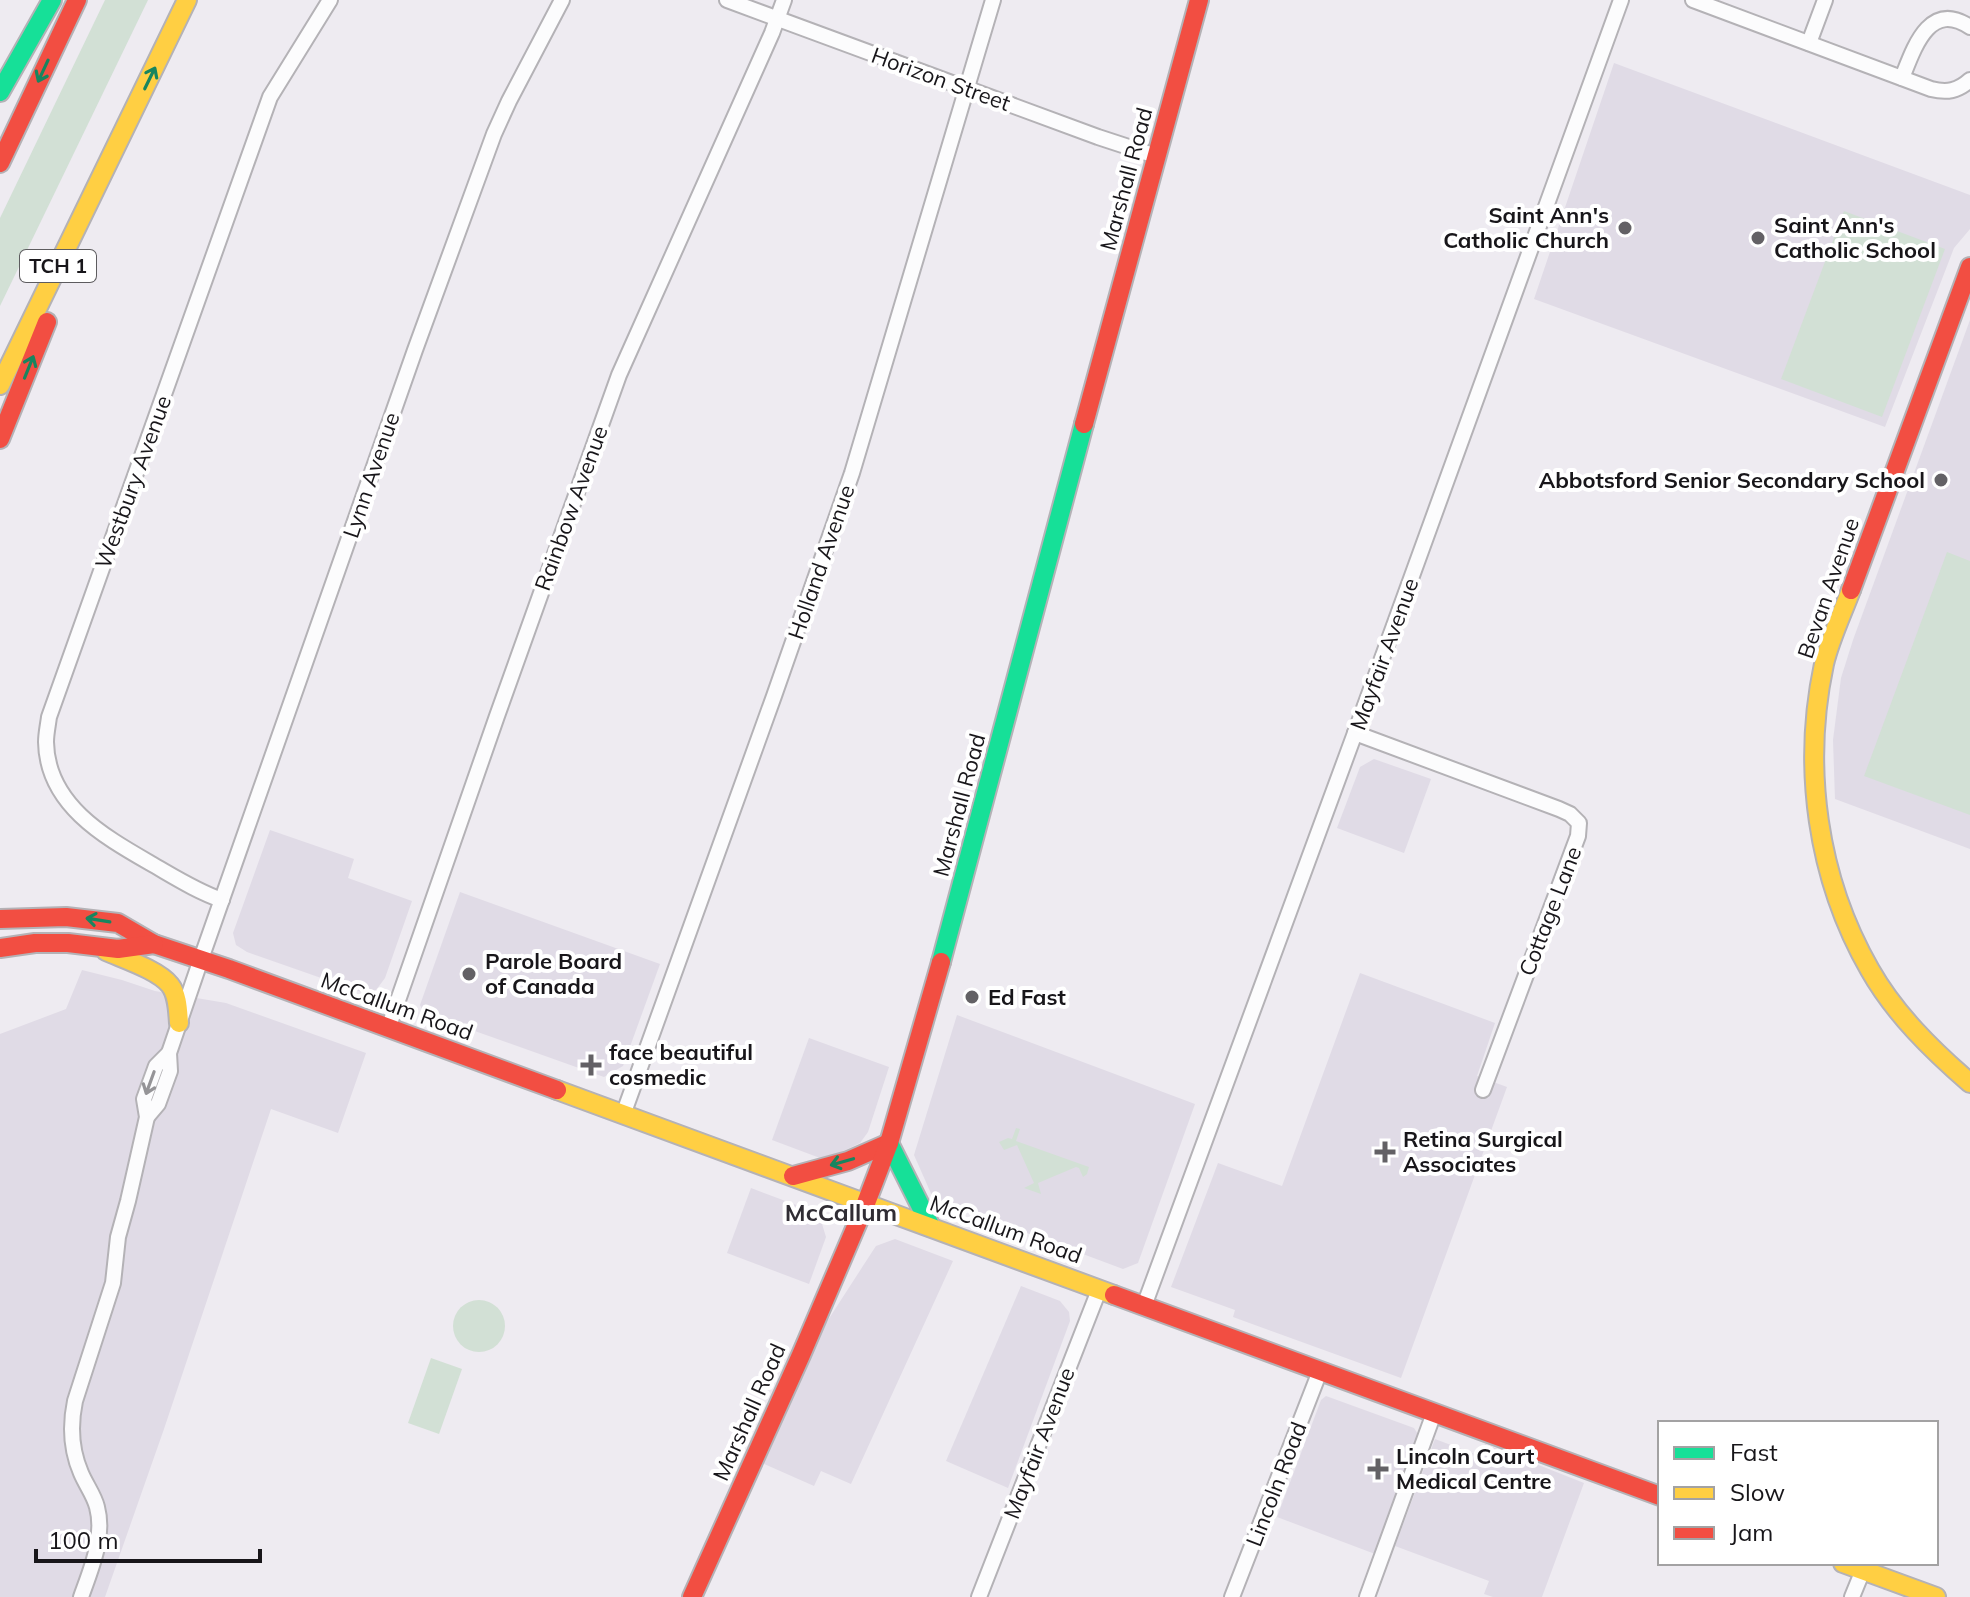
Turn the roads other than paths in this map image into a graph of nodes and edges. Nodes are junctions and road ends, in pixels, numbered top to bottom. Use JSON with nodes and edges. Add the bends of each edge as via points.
{"nodes":[{"id":1,"x":52,"y":0,"type":"edge"},
{"id":2,"x":77,"y":0,"type":"edge"},
{"id":3,"x":187,"y":0,"type":"edge"},
{"id":4,"x":330,"y":0,"type":"edge"},
{"id":5,"x":562,"y":0,"type":"edge"},
{"id":6,"x":727,"y":0,"type":"edge"},
{"id":7,"x":784,"y":0,"type":"edge"},
{"id":8,"x":993,"y":0,"type":"edge"},
{"id":9,"x":1199,"y":0,"type":"edge"},
{"id":10,"x":1621,"y":0,"type":"edge"},
{"id":11,"x":1693,"y":0,"type":"edge"},
{"id":12,"x":1825,"y":0,"type":"edge"},
{"id":13,"x":777,"y":18,"type":"junction"},
{"id":14,"x":1970,"y":27,"type":"edge"},
{"id":15,"x":1809,"y":43,"type":"junction"},
{"id":16,"x":1902,"y":78,"type":"junction"},
{"id":17,"x":1970,"y":80,"type":"edge"},
{"id":18,"x":967,"y":89,"type":"junction"},
{"id":19,"x":0,"y":92,"type":"edge"},
{"id":20,"x":117,"y":148,"type":"junction"},
{"id":21,"x":1156,"y":156,"type":"junction"},
{"id":22,"x":0,"y":163,"type":"edge"},
{"id":23,"x":1970,"y":267,"type":"edge"},
{"id":24,"x":0,"y":385,"type":"edge"},
{"id":25,"x":0,"y":439,"type":"edge"},
{"id":26,"x":1355,"y":733,"type":"junction"},
{"id":27,"x":222,"y":900,"type":"junction"},
{"id":28,"x":0,"y":919,"type":"edge"},
{"id":29,"x":154,"y":944,"type":"junction"},
{"id":30,"x":99,"y":947,"type":"junction"},
{"id":31,"x":0,"y":948,"type":"edge"},
{"id":32,"x":201,"y":959,"type":"junction"},
{"id":33,"x":179,"y":1023,"type":"junction"},
{"id":34,"x":388,"y":1029,"type":"junction"},
{"id":35,"x":1970,"y":1083,"type":"edge"},
{"id":36,"x":1483,"y":1090,"type":"dead end"},
{"id":37,"x":623,"y":1115,"type":"junction"},
{"id":38,"x":889,"y":1143,"type":"junction"},
{"id":39,"x":793,"y":1176,"type":"junction"},
{"id":40,"x":866,"y":1203,"type":"junction"},
{"id":41,"x":931,"y":1227,"type":"junction"},
{"id":42,"x":1099,"y":1290,"type":"junction"},
{"id":43,"x":1144,"y":1306,"type":"junction"},
{"id":44,"x":1320,"y":1371,"type":"junction"},
{"id":45,"x":1434,"y":1413,"type":"junction"},
{"id":46,"x":1658,"y":1495,"type":"edge"},
{"id":47,"x":1849,"y":1565,"type":"edge"},
{"id":48,"x":1863,"y":1570,"type":"junction"},
{"id":49,"x":81,"y":1597,"type":"edge"},
{"id":50,"x":692,"y":1597,"type":"edge"},
{"id":51,"x":979,"y":1597,"type":"edge"},
{"id":52,"x":1232,"y":1597,"type":"edge"},
{"id":53,"x":1367,"y":1597,"type":"edge"},
{"id":54,"x":1852,"y":1597,"type":"edge"},
{"id":55,"x":1936,"y":1597,"type":"edge"}],
"edges":[{"from":1,"to":19,"type":"main road"},
{"from":2,"to":22,"type":"main road","one_way":true},
{"from":20,"to":3,"type":"main road","number":"TCH 1","one_way":true},
{"from":4,"to":27,"type":"street","name":"Westbury Avenue","via":[[270,97],[49,717],[46,741],[58,788],[76,812],[106,838]]},
{"from":5,"to":27,"type":"street","name":"Lynn Avenue","via":[[494,134]]},
{"from":6,"to":13,"type":"street","name":"Horizon Street"},
{"from":7,"to":13,"type":"street","name":"Rainbow Avenue"},
{"from":8,"to":18,"type":"street","name":"Holland Avenue"},
{"from":9,"to":21,"type":"main road","name":"Marshall Road"},
{"from":10,"to":26,"type":"street","name":"Mayfair Avenue"},
{"from":11,"to":15,"type":"street"},
{"from":12,"to":15,"type":"street"},
{"from":13,"to":18,"type":"street","name":"Horizon Street"},
{"from":13,"to":34,"type":"street","name":"Rainbow Avenue","via":[[619,375]]},
{"from":14,"to":16,"type":"street","via":[[1950,18],[1928,28]]},
{"from":15,"to":16,"type":"street"},
{"from":16,"to":17,"type":"street","via":[[1942,92]]},
{"from":18,"to":21,"type":"street","name":"Horizon Street"},
{"from":18,"to":37,"type":"street","name":"Holland Avenue","via":[[852,473]]},
{"from":20,"to":24,"type":"main road","number":"TCH 1"},
{"from":25,"to":20,"type":"main road","one_way":true},
{"from":21,"to":38,"type":"main road","name":"Marshall Road"},
{"from":23,"to":35,"type":"main road","name":"Bevan Avenue","via":[[1825,661],[1813,747],[1824,851],[1851,933],[1895,1007]]},
{"from":26,"to":36,"type":"street","name":"Cottage Lane","via":[[1559,809],[1579,823]]},
{"from":26,"to":43,"type":"street","name":"Mayfair Avenue"},
{"from":27,"to":32,"type":"street","name":"Lynn Avenue"},
{"from":29,"to":28,"type":"main road","name":"McCallum Road","one_way":true,"via":[[102,920]]},
{"from":29,"to":30,"type":"main road","name":"McCallum Road"},
{"from":29,"to":32,"type":"main road","name":"McCallum Road"},
{"from":30,"to":31,"type":"main road","name":"McCallum Road","via":[[46,943]]},
{"from":30,"to":33,"type":"main road","via":[[169,984]]},
{"from":32,"to":33,"type":"street","name":"Lynn Avenue"},
{"from":32,"to":34,"type":"main road","name":"McCallum Road"},
{"from":33,"to":49,"type":"street","name":"Lynn Avenue","via":[[144,1099],[147,1117],[118,1237],[113,1283],[72,1416],[75,1457],[99,1521]]},
{"from":34,"to":37,"type":"main road","name":"McCallum Road"},
{"from":37,"to":39,"type":"main road","name":"McCallum Road"},
{"from":38,"to":39,"type":"main road","one_way":true},
{"from":38,"to":40,"type":"main road","name":"Marshall Road"},
{"from":38,"to":41,"type":"main road"},
{"from":39,"to":40,"type":"main road","name":"McCallum Road"},
{"from":40,"to":41,"type":"main road","name":"McCallum Road"},
{"from":40,"to":50,"type":"main road","name":"Marshall Road"},
{"from":41,"to":42,"type":"main road","name":"McCallum Road"},
{"from":42,"to":43,"type":"main road","name":"McCallum Road"},
{"from":42,"to":51,"type":"street","name":"Mayfair Avenue"},
{"from":43,"to":44,"type":"main road","name":"McCallum Road"},
{"from":44,"to":45,"type":"main road","name":"McCallum Road"},
{"from":44,"to":52,"type":"street","name":"Lincoln Road"},
{"from":45,"to":46,"type":"main road","name":"McCallum Road"},
{"from":45,"to":53,"type":"street"},
{"from":47,"to":48,"type":"main road"},
{"from":48,"to":54,"type":"street"},
{"from":48,"to":55,"type":"main road"}]}
